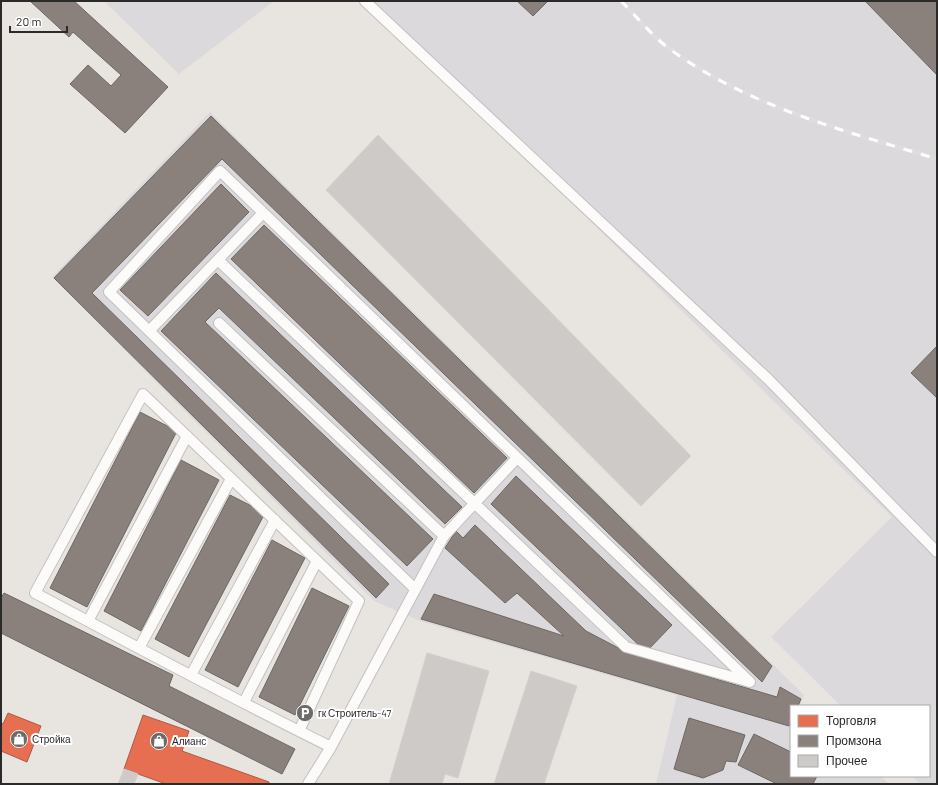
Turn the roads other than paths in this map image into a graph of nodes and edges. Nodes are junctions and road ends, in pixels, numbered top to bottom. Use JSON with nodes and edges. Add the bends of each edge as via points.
{"nodes":[{"id":1,"x":365,"y":1,"type":"edge"},
{"id":2,"x":263,"y":213,"type":"junction"},
{"id":3,"x":218,"y":260,"type":"junction"},
{"id":4,"x":219,"y":322,"type":"dead end"},
{"id":5,"x":149,"y":331,"type":"junction"},
{"id":6,"x":187,"y":436,"type":"junction"},
{"id":7,"x":517,"y":458,"type":"junction"},
{"id":8,"x":231,"y":479,"type":"junction"},
{"id":9,"x":474,"y":504,"type":"junction"},
{"id":10,"x":275,"y":520,"type":"junction"},
{"id":11,"x":444,"y":536,"type":"junction"},
{"id":12,"x":937,"y":552,"type":"edge"},
{"id":13,"x":317,"y":561,"type":"junction"},
{"id":14,"x":414,"y":588,"type":"junction"},
{"id":15,"x":88,"y":621,"type":"junction"},
{"id":16,"x":139,"y":648,"type":"junction"},
{"id":17,"x":191,"y":675,"type":"junction"},
{"id":18,"x":244,"y":702,"type":"junction"},
{"id":19,"x":299,"y":731,"type":"junction"},
{"id":20,"x":331,"y":747,"type":"junction"},
{"id":21,"x":308,"y":784,"type":"edge"}],
"edges":[{"from":1,"to":12,"type":"lane","via":[[769,380]]},
{"from":2,"to":3,"type":"lane"},
{"from":2,"to":5,"type":"lane","via":[[220,171],[109,292]]},
{"from":2,"to":7,"type":"lane"},
{"from":3,"to":5,"type":"lane"},
{"from":3,"to":9,"type":"lane"},
{"from":4,"to":11,"type":"lane"},
{"from":5,"to":14,"type":"lane"},
{"from":6,"to":8,"type":"lane"},
{"from":6,"to":15,"type":"lane"},
{"from":6,"to":15,"type":"lane","via":[[143,394],[35,594]]},
{"from":7,"to":9,"type":"lane"},
{"from":7,"to":9,"type":"lane","via":[[750,682],[626,647]]},
{"from":8,"to":10,"type":"lane"},
{"from":8,"to":16,"type":"lane"},
{"from":9,"to":11,"type":"lane"},
{"from":10,"to":13,"type":"lane"},
{"from":10,"to":17,"type":"lane"},
{"from":11,"to":14,"type":"lane"},
{"from":13,"to":18,"type":"lane"},
{"from":13,"to":19,"type":"lane","via":[[359,601]]},
{"from":14,"to":20,"type":"lane"},
{"from":15,"to":16,"type":"lane"},
{"from":16,"to":17,"type":"lane"},
{"from":17,"to":18,"type":"lane"},
{"from":18,"to":19,"type":"lane"},
{"from":19,"to":20,"type":"lane"},
{"from":20,"to":21,"type":"lane"}]}
